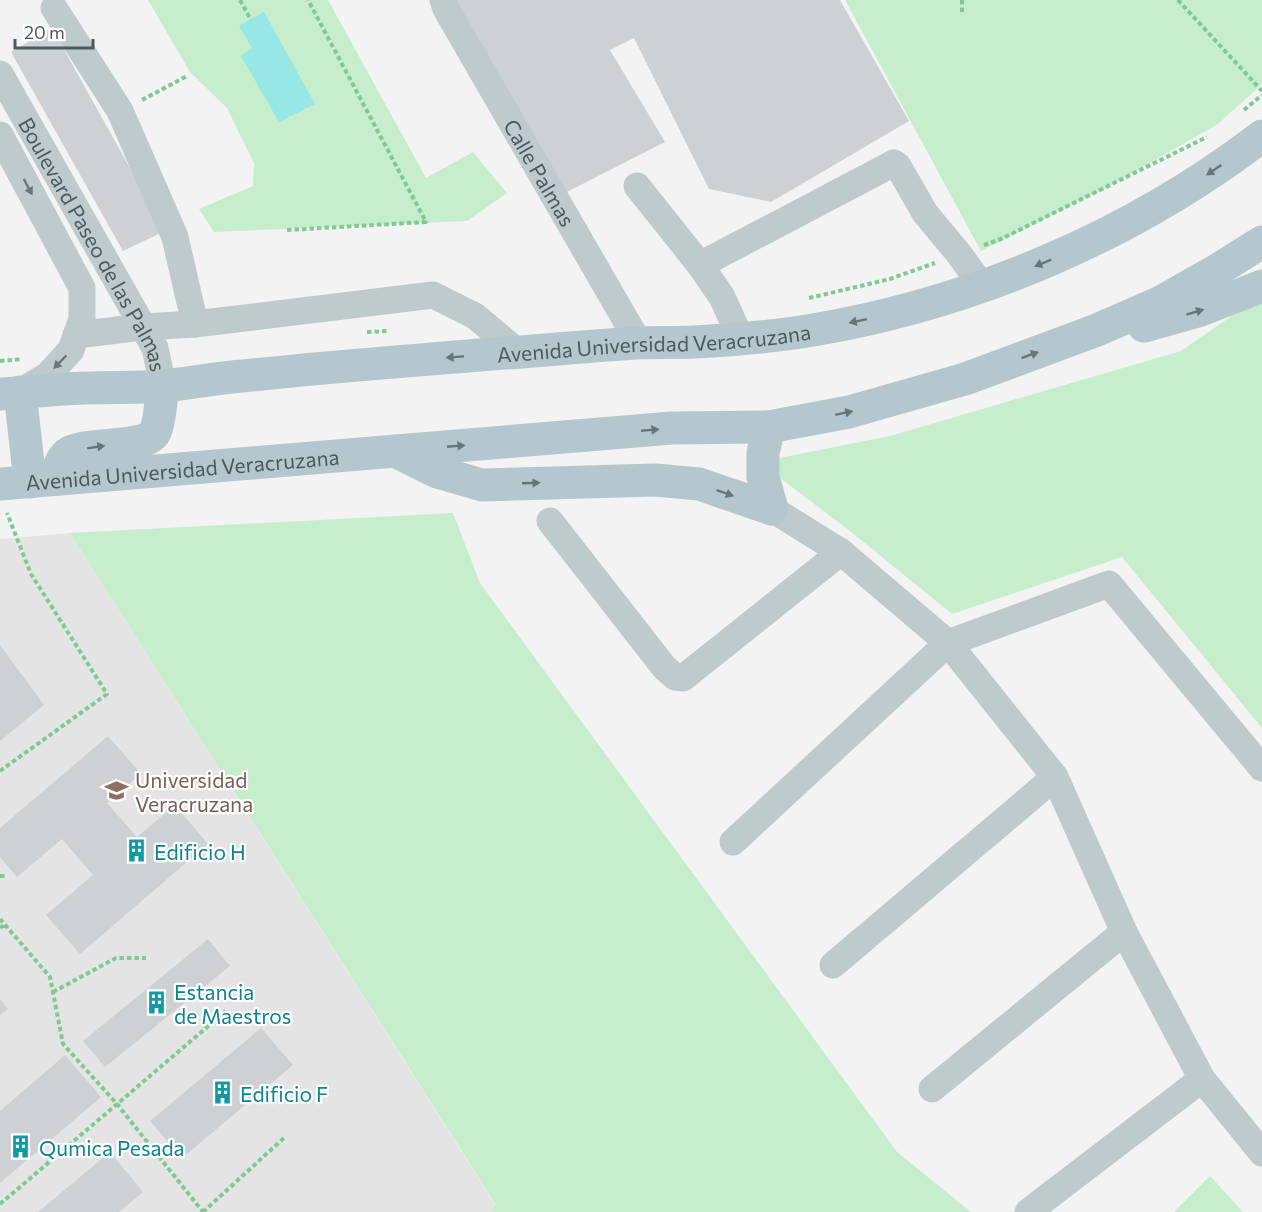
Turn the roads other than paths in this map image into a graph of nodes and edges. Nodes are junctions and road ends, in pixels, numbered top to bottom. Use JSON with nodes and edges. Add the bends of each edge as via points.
{"nodes":[{"id":1,"x":443,"y":0,"type":"edge"},
{"id":2,"x":54,"y":8,"type":"dead end"},
{"id":3,"x":0,"y":74,"type":"edge"},
{"id":4,"x":1250,"y":126,"type":"edge"},
{"id":5,"x":0,"y":135,"type":"edge"},
{"id":6,"x":637,"y":186,"type":"dead end"},
{"id":7,"x":1262,"y":242,"type":"edge"},
{"id":8,"x":700,"y":265,"type":"junction"},
{"id":9,"x":982,"y":286,"type":"junction"},
{"id":10,"x":1262,"y":286,"type":"edge"},
{"id":11,"x":195,"y":324,"type":"junction"},
{"id":12,"x":143,"y":327,"type":"junction"},
{"id":13,"x":1097,"y":330,"type":"junction"},
{"id":14,"x":76,"y":335,"type":"junction"},
{"id":15,"x":741,"y":339,"type":"junction"},
{"id":16,"x":639,"y":343,"type":"junction"},
{"id":17,"x":518,"y":352,"type":"junction"},
{"id":18,"x":163,"y":386,"type":"junction"},
{"id":19,"x":10,"y":393,"type":"edge"},
{"id":20,"x":769,"y":427,"type":"junction"},
{"id":21,"x":395,"y":451,"type":"junction"},
{"id":22,"x":22,"y":487,"type":"edge"},
{"id":23,"x":772,"y":509,"type":"junction"},
{"id":24,"x":550,"y":521,"type":"dead end"},
{"id":25,"x":841,"y":552,"type":"junction"},
{"id":26,"x":948,"y":643,"type":"junction"},
{"id":27,"x":1262,"y":768,"type":"edge"},
{"id":28,"x":1055,"y":777,"type":"junction"},
{"id":29,"x":733,"y":842,"type":"dead end"},
{"id":30,"x":1124,"y":932,"type":"junction"},
{"id":31,"x":833,"y":965,"type":"dead end"},
{"id":32,"x":1202,"y":1079,"type":"junction"},
{"id":33,"x":932,"y":1089,"type":"dead end"},
{"id":34,"x":1262,"y":1152,"type":"edge"},
{"id":35,"x":1028,"y":1212,"type":"edge"}],
"edges":[{"from":1,"to":16,"type":"street","name":"Calle Palmas"},
{"from":2,"to":11,"type":"street","via":[[120,111],[175,237]]},
{"from":3,"to":12,"type":"street","name":"Boulevard Paseo de las Palmas"},
{"from":4,"to":9,"type":"main road","name":"Avenida Universidad Veracruzana","one_way":true,"via":[[1241,152],[1186,189],[1102,236]]},
{"from":5,"to":14,"type":"street","name":"Boulevard Paseo de las Palmas","one_way":true,"via":[[82,288],[82,319]]},
{"from":6,"to":8,"type":"street"},
{"from":7,"to":13,"type":"main road","name":"Avenida Universidad Veracruzana","via":[[1159,303]]},
{"from":8,"to":9,"type":"street","via":[[894,164],[925,213]]},
{"from":8,"to":15,"type":"street","via":[[722,297]]},
{"from":9,"to":15,"type":"main road","name":"Avenida Universidad Veracruzana","one_way":true,"via":[[861,321]]},
{"from":13,"to":10,"type":"main road","one_way":true,"via":[[1147,326]]},
{"from":11,"to":12,"type":"street"},
{"from":11,"to":17,"type":"street","via":[[433,295],[475,316]]},
{"from":12,"to":14,"type":"street"},
{"from":12,"to":18,"type":"street","name":"Boulevard Paseo de las Palmas","via":[[155,348]]},
{"from":20,"to":13,"type":"main road","name":"Avenida Universidad Veracruzana","one_way":true,"via":[[849,412],[965,379]]},
{"from":14,"to":19,"type":"street","name":"Boulevard Paseo de las Palmas","one_way":true,"via":[[67,356],[48,375]]},
{"from":15,"to":16,"type":"main road","name":"Avenida Universidad Veracruzana"},
{"from":16,"to":17,"type":"main road","name":"Avenida Universidad Veracruzana"},
{"from":17,"to":18,"type":"main road","name":"Avenida Universidad Veracruzana","one_way":true},
{"from":18,"to":19,"type":"main road","name":"Avenida Universidad Veracruzana"},
{"from":22,"to":18,"type":"main road","one_way":true,"via":[[68,452],[137,442],[152,436],[158,424]]},
{"from":19,"to":22,"type":"main road"},
{"from":21,"to":20,"type":"main road","name":"Avenida Universidad Veracruzana","one_way":true,"via":[[672,428]]},
{"from":20,"to":23,"type":"main road","via":[[762,453],[763,477]]},
{"from":21,"to":22,"type":"main road","name":"Avenida Universidad Veracruzana"},
{"from":21,"to":23,"type":"main road","one_way":true,"via":[[437,472],[482,485],[655,480],[699,484]]},
{"from":23,"to":25,"type":"street"},
{"from":24,"to":25,"type":"street","via":[[657,658],[675,677],[683,678]]},
{"from":25,"to":26,"type":"street"},
{"from":26,"to":27,"type":"street","via":[[1109,584]]},
{"from":26,"to":28,"type":"street"},
{"from":26,"to":29,"type":"street"},
{"from":28,"to":30,"type":"street"},
{"from":28,"to":31,"type":"street"},
{"from":30,"to":32,"type":"street"},
{"from":30,"to":33,"type":"street"},
{"from":32,"to":34,"type":"street"},
{"from":32,"to":35,"type":"street"}]}
